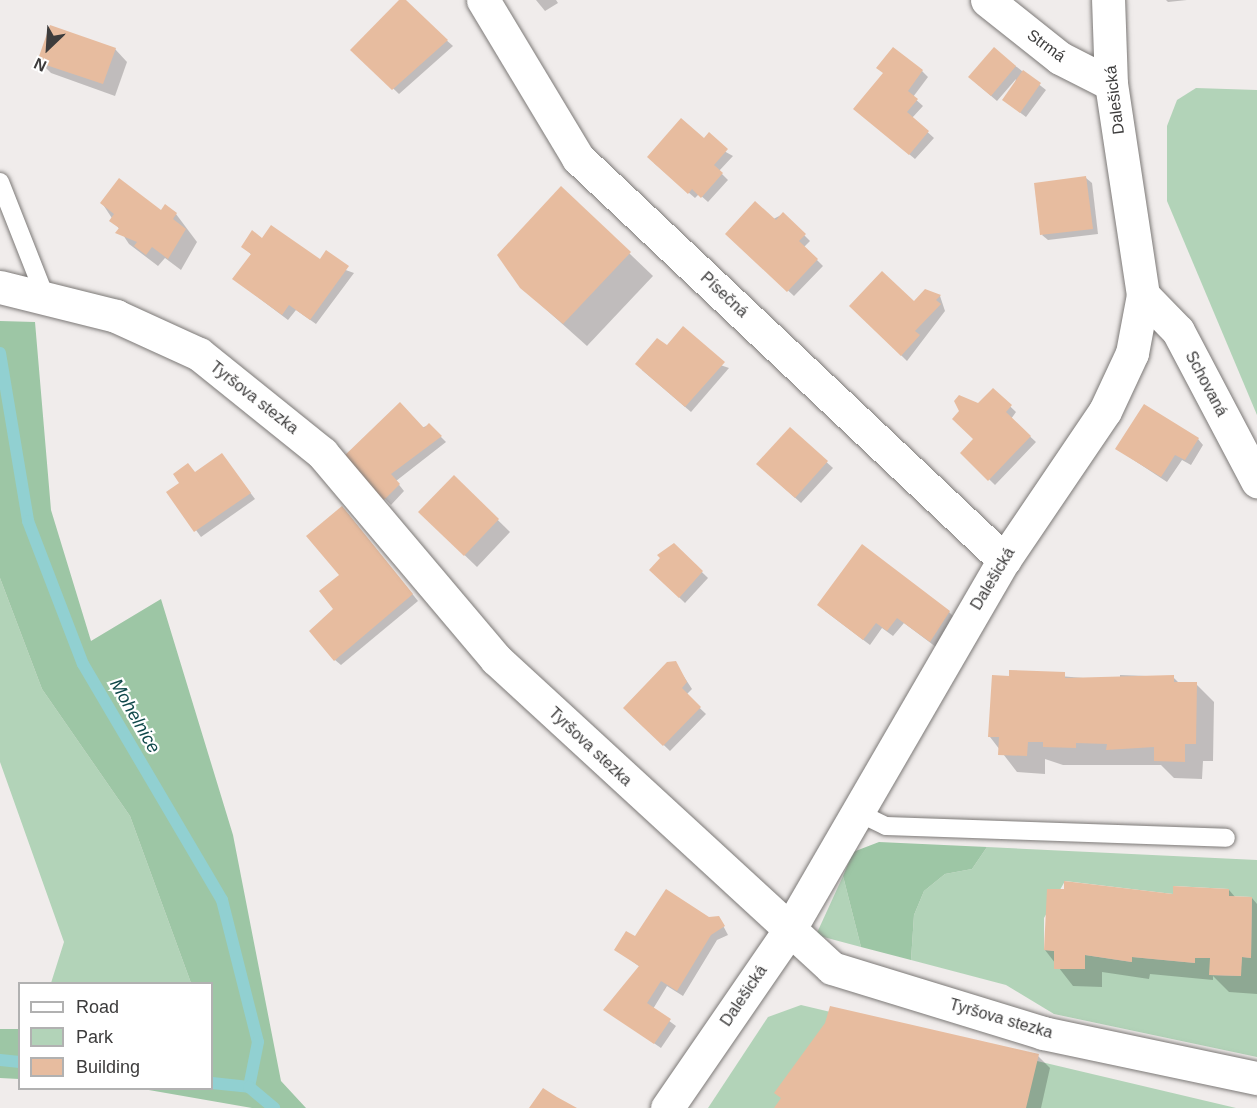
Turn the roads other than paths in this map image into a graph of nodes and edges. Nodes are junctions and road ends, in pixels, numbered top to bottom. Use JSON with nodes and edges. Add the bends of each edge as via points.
{"nodes":[{"id":1,"x":483,"y":0,"type":"edge"},
{"id":2,"x":987,"y":0,"type":"edge"},
{"id":3,"x":1108,"y":0,"type":"edge"},
{"id":4,"x":1111,"y":84,"type":"junction"},
{"id":5,"x":0,"y":182,"type":"edge"},
{"id":6,"x":0,"y":287,"type":"edge"},
{"id":7,"x":1143,"y":295,"type":"junction"},
{"id":8,"x":45,"y":296,"type":"junction"},
{"id":9,"x":1257,"y":481,"type":"edge"},
{"id":10,"x":1004,"y":560,"type":"junction"},
{"id":11,"x":857,"y":812,"type":"junction"},
{"id":12,"x":1226,"y":838,"type":"dead end"},
{"id":13,"x":788,"y":932,"type":"junction"},
{"id":14,"x":1257,"y":1078,"type":"edge"},
{"id":15,"x":667,"y":1108,"type":"edge"}],
"edges":[{"from":1,"to":10,"type":"street","name":"Písečná","via":[[578,158]]},
{"from":2,"to":4,"type":"street","name":"Strmá","via":[[1060,58]]},
{"from":3,"to":4,"type":"street","name":"Dalešická"},
{"from":4,"to":7,"type":"street","name":"Dalešická"},
{"from":5,"to":8,"type":"lane"},
{"from":6,"to":8,"type":"street","name":"Tyršova stezka"},
{"from":7,"to":9,"type":"street","name":"Schovaná","via":[[1178,331]]},
{"from":7,"to":10,"type":"street","name":"Dalešická","via":[[1132,353],[1105,411]]},
{"from":8,"to":13,"type":"street","name":"Tyršova stezka","via":[[116,316],[199,354],[322,453],[496,658]]},
{"from":10,"to":11,"type":"street","name":"Dalešická"},
{"from":11,"to":12,"type":"lane","via":[[886,825]]},
{"from":11,"to":13,"type":"street","name":"Dalešická"},
{"from":13,"to":14,"type":"street","name":"Tyršova stezka","via":[[843,971],[1043,1033]]},
{"from":13,"to":15,"type":"street","name":"Dalešická"}]}
